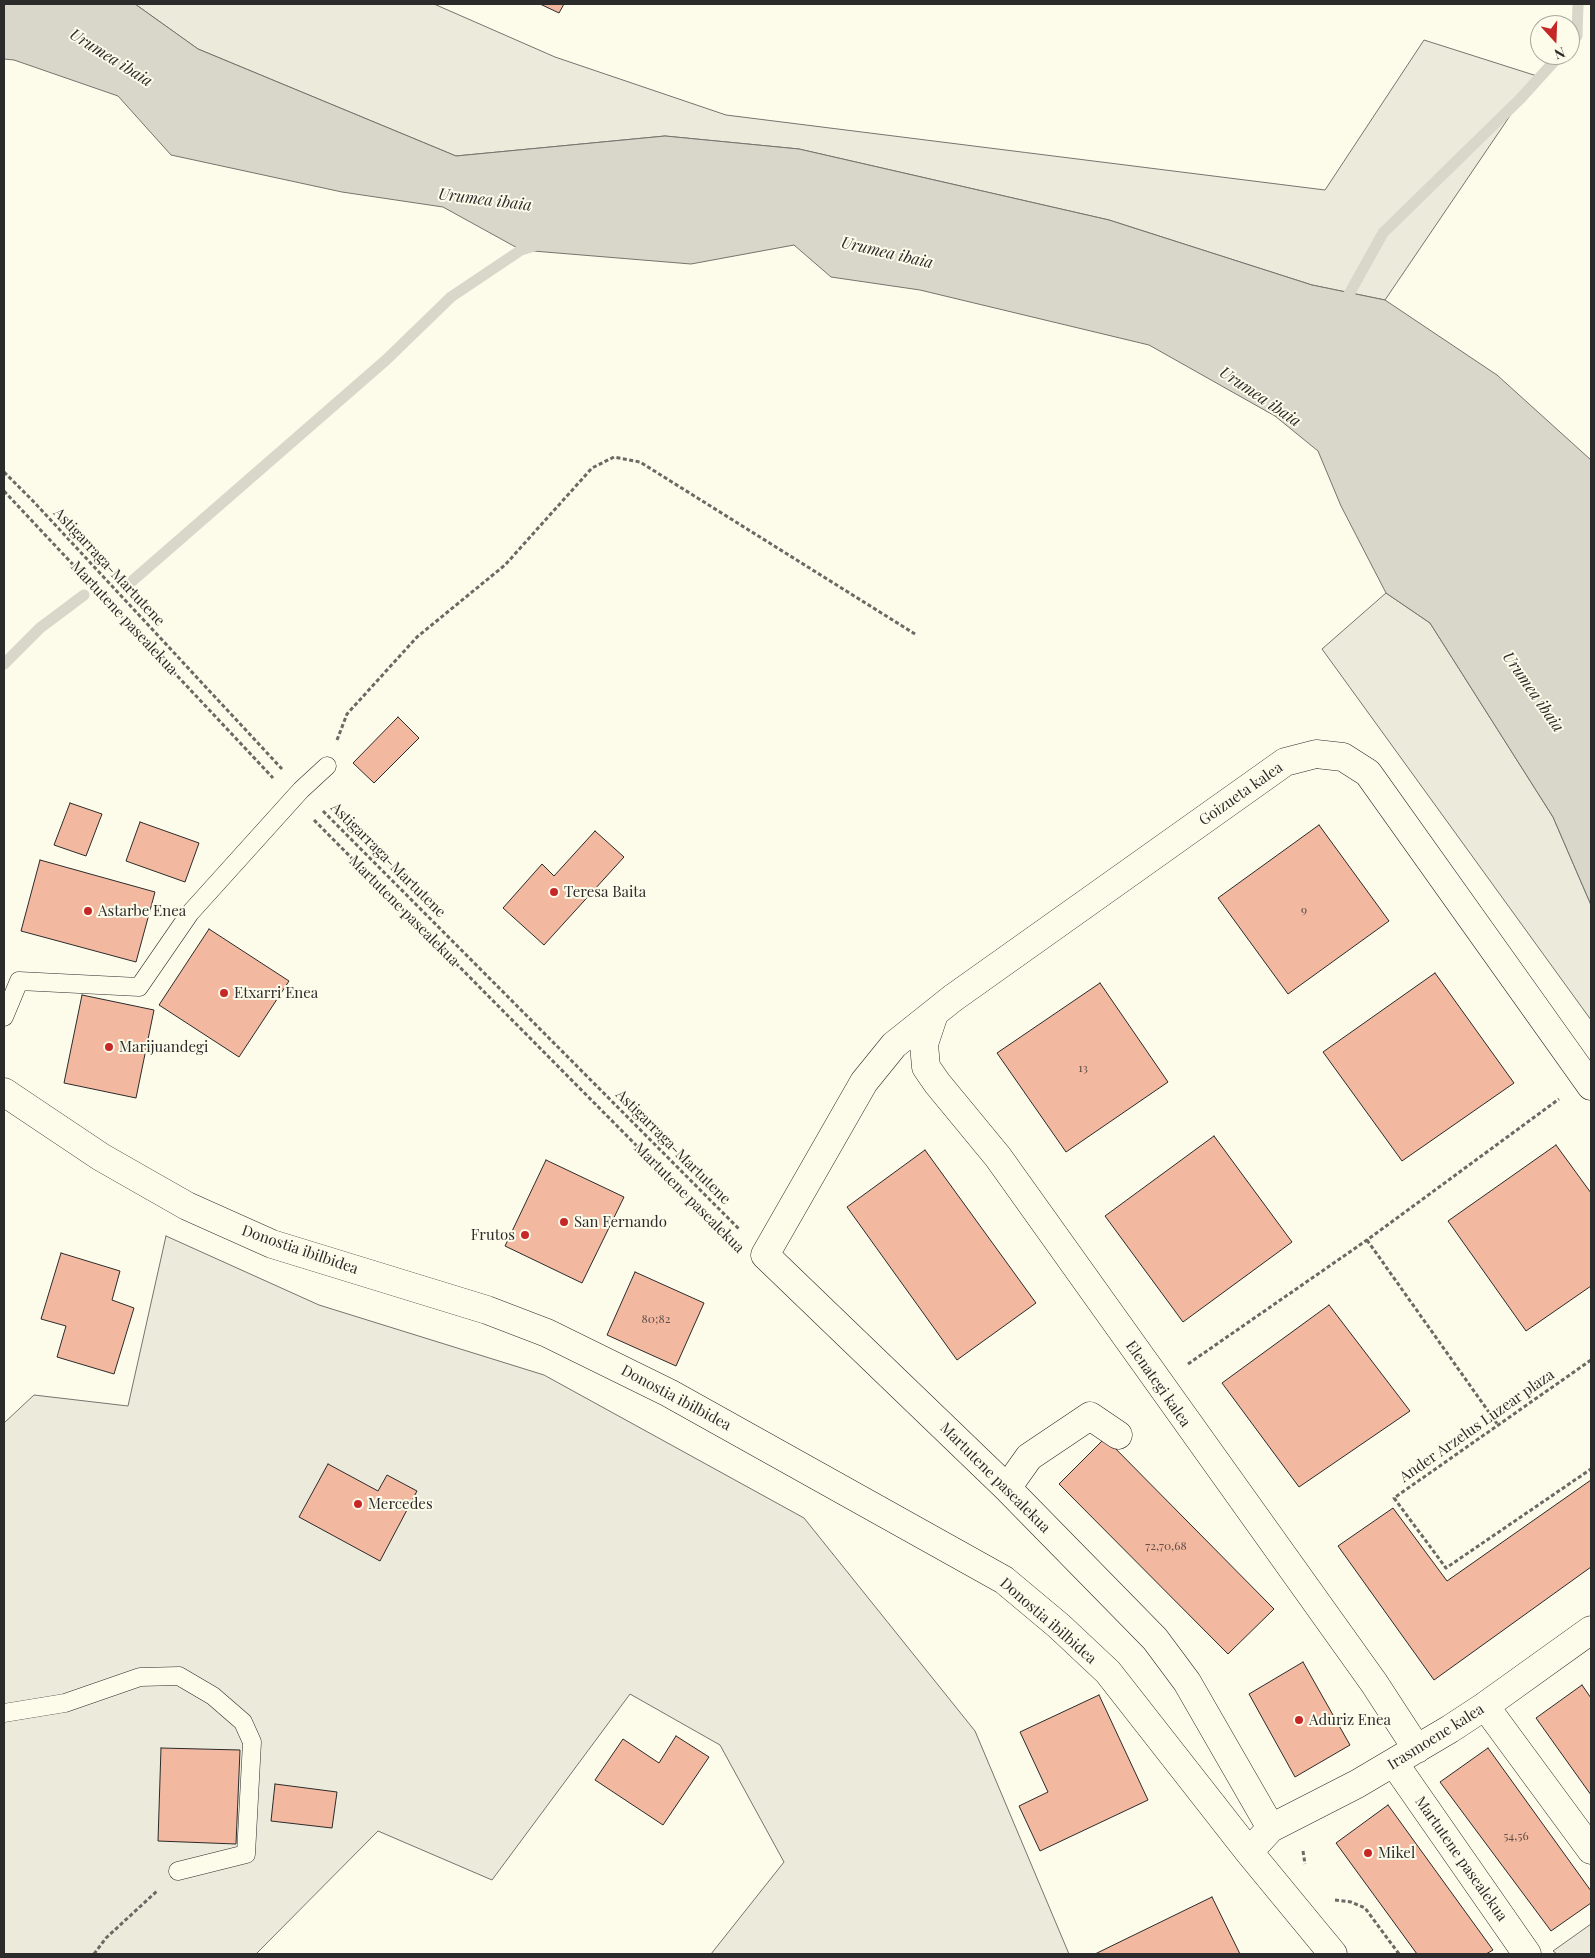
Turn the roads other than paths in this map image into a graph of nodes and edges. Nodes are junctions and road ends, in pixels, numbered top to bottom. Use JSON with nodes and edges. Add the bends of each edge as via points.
{"nodes":[{"id":1,"x":327,"y":766,"type":"road end"},
{"id":2,"x":934,"y":1014,"type":"junction"},
{"id":3,"x":4,"y":1017,"type":"edge"},
{"id":4,"x":1589,"y":1082,"type":"edge"},
{"id":5,"x":4,"y":1092,"type":"edge"},
{"id":6,"x":765,"y":1256,"type":"joint"},
{"id":7,"x":1118,"y":1435,"type":"dead end"},
{"id":8,"x":1007,"y":1488,"type":"junction"},
{"id":9,"x":1587,"y":1641,"type":"edge"},
{"id":10,"x":1485,"y":1706,"type":"junction"},
{"id":11,"x":4,"y":1713,"type":"edge"},
{"id":12,"x":1417,"y":1748,"type":"junction"},
{"id":13,"x":1394,"y":1763,"type":"junction"},
{"id":14,"x":1282,"y":1821,"type":"junction"},
{"id":15,"x":1591,"y":1850,"type":"edge"},
{"id":16,"x":1249,"y":1852,"type":"junction"},
{"id":17,"x":178,"y":1871,"type":"road end"},
{"id":18,"x":1328,"y":1950,"type":"edge"},
{"id":19,"x":1528,"y":1954,"type":"edge"}],
"edges":[{"from":1,"to":3,"type":"lane","via":[[297,794],[190,913],[140,987],[19,980]]},
{"from":2,"to":4,"type":"street","name":"Goizueta kalea","via":[[1285,762],[1316,754],[1344,757],[1368,772]]},
{"from":2,"to":6,"type":"street","name":"Goizueta kalea","via":[[894,1045],[864,1082]]},
{"from":2,"to":12,"type":"street","name":"Elenategi kalea","via":[[924,1044],[926,1067],[998,1157],[1374,1683]]},
{"from":5,"to":16,"type":"street","name":"Donostia ibilbidea","via":[[101,1157],[187,1206],[272,1244],[488,1310],[547,1333],[668,1393],[1004,1580],[1108,1672]]},
{"from":6,"to":8,"type":"street","name":"Martutene pasealekua"},
{"from":7,"to":8,"type":"street","via":[[1090,1416],[1029,1457]]},
{"from":8,"to":14,"type":"street","name":"Martutene pasealekua","via":[[1155,1639]]},
{"from":9,"to":10,"type":"street","name":"Irasmoene kalea"},
{"from":10,"to":12,"type":"street","name":"Irasmoene kalea"},
{"from":10,"to":15,"type":"street"},
{"from":11,"to":17,"type":"lane","via":[[65,1703],[140,1677],[179,1676],[213,1696],[243,1722],[252,1742],[246,1854]]},
{"from":12,"to":13,"type":"street","name":"Irasmoene kalea"},
{"from":13,"to":14,"type":"street","name":"Irasmoene kalea"},
{"from":13,"to":19,"type":"street","name":"Martutene pasealekua"},
{"from":14,"to":16,"type":"street"},
{"from":16,"to":18,"type":"street"}]}
